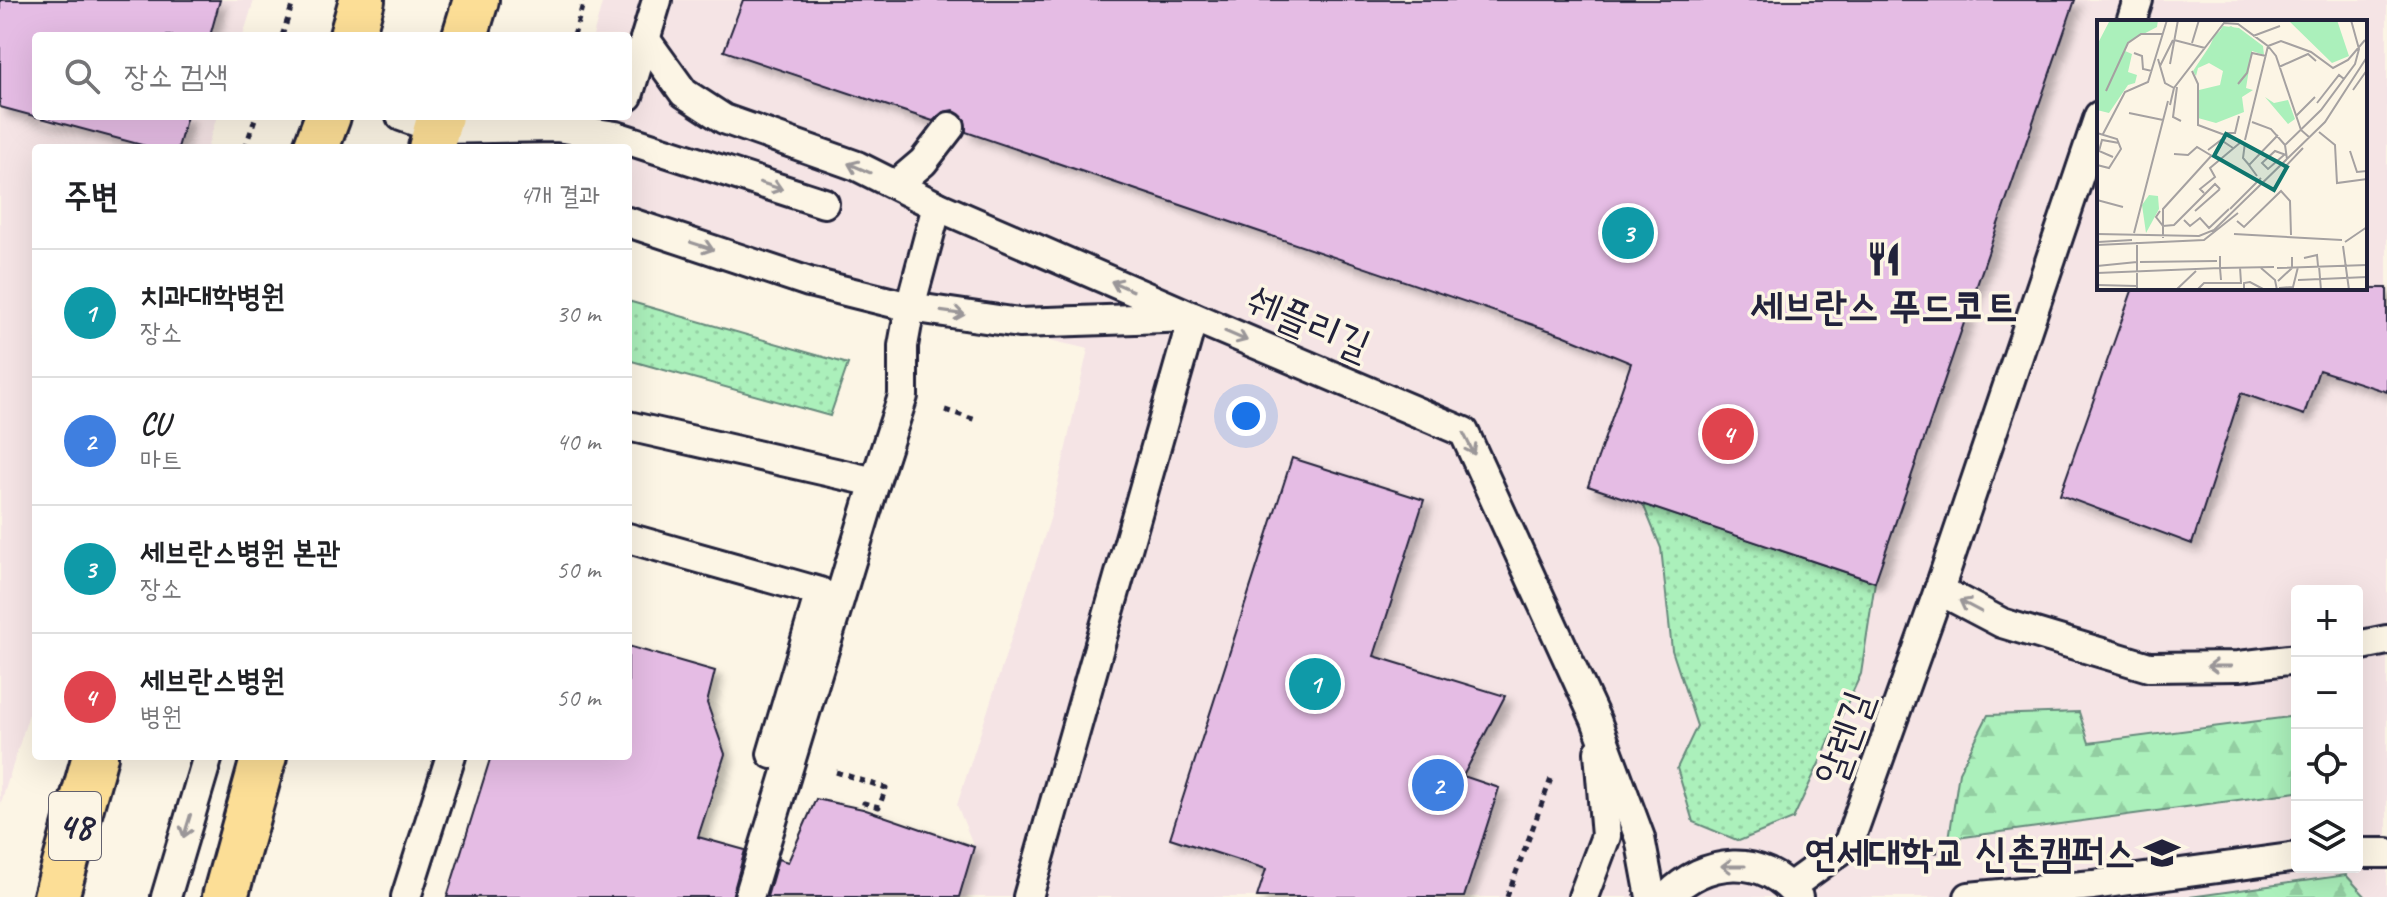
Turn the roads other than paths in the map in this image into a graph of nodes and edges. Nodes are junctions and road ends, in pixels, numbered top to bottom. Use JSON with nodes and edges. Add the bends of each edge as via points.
{"nodes":[{"id":1,"x":362,"y":0,"type":"edge"},
{"id":2,"x":476,"y":0,"type":"edge"},
{"id":3,"x":657,"y":0,"type":"edge"},
{"id":4,"x":2138,"y":0,"type":"edge"},
{"id":5,"x":2132,"y":20,"type":"edge"},
{"id":6,"x":353,"y":32,"type":"edge"},
{"id":7,"x":466,"y":32,"type":"edge"},
{"id":8,"x":645,"y":39,"type":"junction"},
{"id":9,"x":632,"y":83,"type":"edge"},
{"id":10,"x":326,"y":120,"type":"edge"},
{"id":11,"x":335,"y":120,"type":"edge"},
{"id":12,"x":2097,"y":122,"type":"edge"},
{"id":13,"x":619,"y":126,"type":"edge"},
{"id":14,"x":950,"y":127,"type":"dead end"},
{"id":15,"x":436,"y":131,"type":"edge"},
{"id":16,"x":318,"y":144,"type":"edge"},
{"id":17,"x":333,"y":144,"type":"edge"},
{"id":18,"x":896,"y":185,"type":"junction"},
{"id":19,"x":824,"y":203,"type":"dead end"},
{"id":20,"x":937,"y":206,"type":"junction"},
{"id":21,"x":632,"y":223,"type":"edge"},
{"id":22,"x":910,"y":307,"type":"junction"},
{"id":23,"x":1193,"y":317,"type":"junction"},
{"id":24,"x":632,"y":427,"type":"edge"},
{"id":25,"x":875,"y":482,"type":"junction"},
{"id":26,"x":632,"y":539,"type":"edge"},
{"id":27,"x":1939,"y":590,"type":"junction"},
{"id":28,"x":2387,"y":640,"type":"edge"},
{"id":29,"x":2363,"y":645,"type":"edge"},
{"id":30,"x":2291,"y":660,"type":"edge"},
{"id":31,"x":1596,"y":720,"type":"junction"},
{"id":32,"x":94,"y":760,"type":"edge"},
{"id":33,"x":207,"y":760,"type":"edge"},
{"id":34,"x":263,"y":760,"type":"edge"},
{"id":35,"x":450,"y":760,"type":"edge"},
{"id":36,"x":2363,"y":853,"type":"edge"},
{"id":37,"x":2387,"y":853,"type":"edge"},
{"id":38,"x":2291,"y":858,"type":"edge"},
{"id":39,"x":1794,"y":892,"type":"edge"},
{"id":40,"x":56,"y":897,"type":"edge"},
{"id":41,"x":166,"y":897,"type":"edge"},
{"id":42,"x":225,"y":897,"type":"edge"},
{"id":43,"x":406,"y":897,"type":"edge"},
{"id":44,"x":729,"y":897,"type":"edge"},
{"id":45,"x":749,"y":897,"type":"edge"},
{"id":46,"x":1028,"y":897,"type":"edge"},
{"id":47,"x":1583,"y":897,"type":"edge"},
{"id":48,"x":1651,"y":897,"type":"edge"},
{"id":49,"x":1667,"y":897,"type":"edge"},
{"id":50,"x":1969,"y":897,"type":"edge"}],
"edges":[{"from":1,"to":6,"type":"main road"},
{"from":2,"to":7,"type":"main road"},
{"from":3,"to":8,"type":"lane"},
{"from":4,"to":5,"type":"lane"},
{"from":8,"to":9,"type":"lane"},
{"from":18,"to":8,"type":"lane","one_way":true,"via":[[724,119],[684,93]]},
{"from":10,"to":16,"type":"main road"},
{"from":11,"to":17,"type":"lane"},
{"from":12,"to":27,"type":"lane","name":"알렌길"},
{"from":13,"to":15,"type":"lane"},
{"from":13,"to":19,"type":"lane","one_way":true},
{"from":14,"to":18,"type":"lane","via":[[923,162]]},
{"from":18,"to":20,"type":"lane"},
{"from":20,"to":22,"type":"lane"},
{"from":23,"to":20,"type":"lane","one_way":true},
{"from":21,"to":22,"type":"lane","name":"쉐플리길","one_way":true,"via":[[809,282]]},
{"from":22,"to":23,"type":"lane","name":"쉐플리길","one_way":true,"via":[[1019,323]]},
{"from":22,"to":25,"type":"lane","via":[[903,396]]},
{"from":23,"to":31,"type":"lane","name":"쉐플리길","one_way":true,"via":[[1464,432]]},
{"from":23,"to":46,"type":"lane"},
{"from":24,"to":25,"type":"lane"},
{"from":25,"to":45,"type":"lane"},
{"from":26,"to":44,"type":"lane","via":[[820,592]]},
{"from":30,"to":27,"type":"lane","one_way":true,"via":[[2149,667],[2002,623]]},
{"from":27,"to":39,"type":"lane","name":"알렌길","via":[[1848,845]]},
{"from":28,"to":29,"type":"lane"},
{"from":31,"to":47,"type":"lane","via":[[1606,836]]},
{"from":31,"to":48,"type":"lane","name":"쉐플리길","via":[[1640,838]]},
{"from":32,"to":40,"type":"main road","number":"48"},
{"from":33,"to":41,"type":"lane","one_way":true},
{"from":34,"to":42,"type":"main road"},
{"from":35,"to":43,"type":"lane"},
{"from":36,"to":37,"type":"lane"},
{"from":38,"to":50,"type":"lane"},
{"from":39,"to":49,"type":"lane","name":"알렌길","one_way":true,"via":[[1768,871],[1741,865],[1714,867],[1688,878]]}]}
